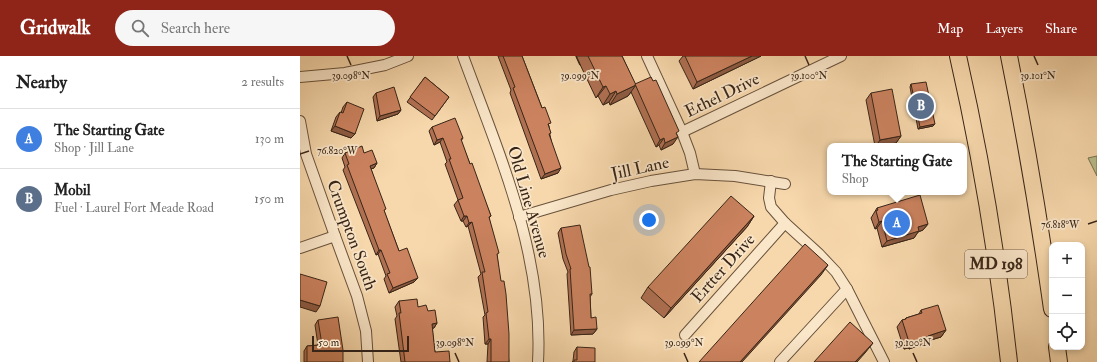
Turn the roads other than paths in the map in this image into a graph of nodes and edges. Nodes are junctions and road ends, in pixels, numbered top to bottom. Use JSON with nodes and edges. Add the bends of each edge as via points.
{"nodes":[{"id":1,"x":408,"y":56,"type":"edge"},
{"id":2,"x":463,"y":56,"type":"edge"},
{"id":3,"x":647,"y":56,"type":"edge"},
{"id":4,"x":841,"y":56,"type":"edge"},
{"id":5,"x":958,"y":56,"type":"edge"},
{"id":6,"x":1009,"y":56,"type":"edge"},
{"id":7,"x":300,"y":77,"type":"edge"},
{"id":8,"x":300,"y":121,"type":"edge"},
{"id":9,"x":682,"y":132,"type":"junction"},
{"id":10,"x":695,"y":174,"type":"junction"},
{"id":11,"x":771,"y":181,"type":"junction"},
{"id":12,"x":786,"y":184,"type":"dead end"},
{"id":13,"x":519,"y":217,"type":"junction"},
{"id":14,"x":785,"y":223,"type":"junction"},
{"id":15,"x":335,"y":236,"type":"junction"},
{"id":16,"x":300,"y":248,"type":"edge"},
{"id":17,"x":1049,"y":287,"type":"edge"},
{"id":18,"x":847,"y":289,"type":"junction"},
{"id":19,"x":685,"y":335,"type":"dead end"},
{"id":20,"x":1057,"y":350,"type":"edge"},
{"id":21,"x":368,"y":362,"type":"edge"},
{"id":22,"x":538,"y":362,"type":"edge"},
{"id":23,"x":780,"y":362,"type":"edge"},
{"id":24,"x":884,"y":362,"type":"edge"},
{"id":25,"x":1009,"y":362,"type":"edge"},
{"id":26,"x":1059,"y":362,"type":"edge"}],
"edges":[{"from":1,"to":7,"type":"street","via":[[385,65],[345,73]]},
{"from":2,"to":13,"type":"street","name":"Old Line Avenue","via":[[502,161]]},
{"from":3,"to":9,"type":"street"},
{"from":4,"to":9,"type":"street","name":"Ethel Drive"},
{"from":5,"to":25,"type":"main road","number":"MD 198","via":[[974,126],[994,244]]},
{"from":6,"to":17,"type":"main road","number":"MD 198","via":[[1041,228]]},
{"from":8,"to":15,"type":"street","name":"Crumpton South","via":[[306,154]]},
{"from":9,"to":10,"type":"street"},
{"from":10,"to":11,"type":"street","name":"Jill Lane"},
{"from":10,"to":13,"type":"street","name":"Jill Lane","via":[[611,190]]},
{"from":11,"to":12,"type":"street","name":"Jill Lane"},
{"from":11,"to":14,"type":"street","via":[[771,207]]},
{"from":13,"to":22,"type":"street","name":"Old Line Avenue","via":[[531,259],[536,302]]},
{"from":14,"to":18,"type":"street","via":[[836,272]]},
{"from":14,"to":19,"type":"street","name":"Ertter Drive"},
{"from":15,"to":16,"type":"street"},
{"from":15,"to":21,"type":"street","name":"Crumpton South","via":[[358,296],[366,331]]},
{"from":18,"to":23,"type":"street"},
{"from":18,"to":24,"type":"street"},
{"from":20,"to":26,"type":"main road"}]}
